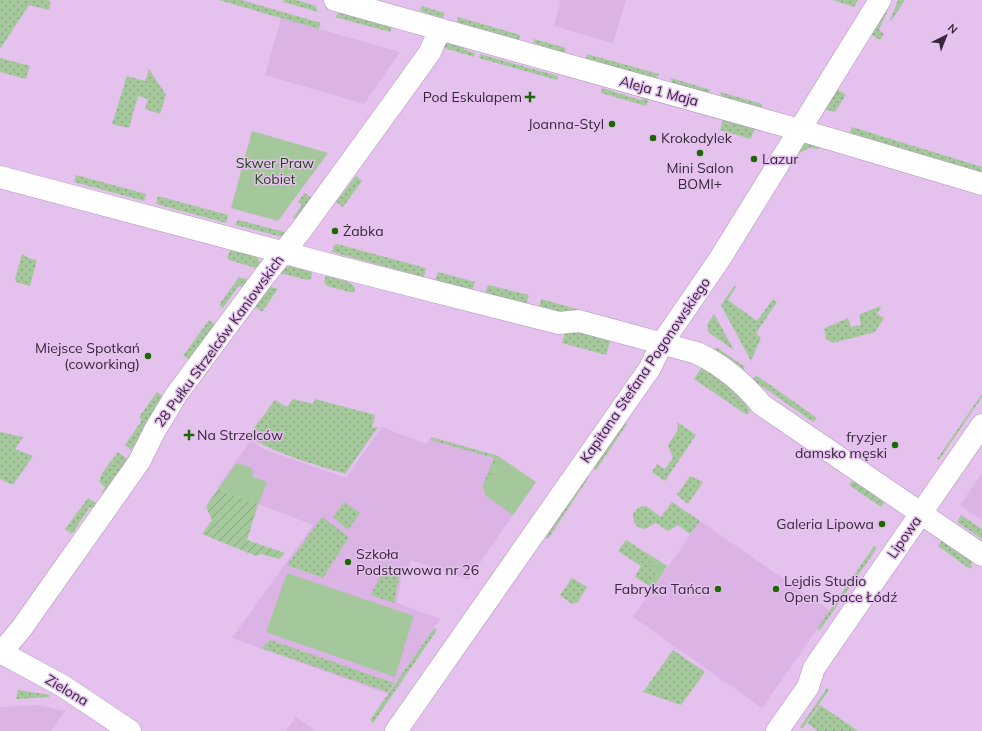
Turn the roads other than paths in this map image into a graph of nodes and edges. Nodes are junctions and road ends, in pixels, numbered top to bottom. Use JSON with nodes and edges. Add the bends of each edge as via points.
{"nodes":[{"id":1,"x":335,"y":0,"type":"edge"},
{"id":2,"x":880,"y":0,"type":"edge"},
{"id":3,"x":440,"y":29,"type":"junction"},
{"id":4,"x":800,"y":130,"type":"junction"},
{"id":5,"x":0,"y":177,"type":"edge"},
{"id":6,"x":982,"y":184,"type":"edge"},
{"id":7,"x":284,"y":252,"type":"junction"},
{"id":8,"x":662,"y":343,"type":"junction"},
{"id":9,"x":982,"y":425,"type":"edge"},
{"id":10,"x":921,"y":513,"type":"junction"},
{"id":11,"x":982,"y":555,"type":"edge"},
{"id":12,"x":0,"y":653,"type":"edge"},
{"id":13,"x":130,"y":731,"type":"edge"},
{"id":14,"x":396,"y":731,"type":"edge"},
{"id":15,"x":777,"y":731,"type":"edge"}],
"edges":[{"from":1,"to":3,"type":"street","name":"Aleja 1 Maja"},
{"from":2,"to":4,"type":"street","name":"Kapitana Stefana Pogonowskiego"},
{"from":3,"to":4,"type":"street","name":"Aleja 1 Maja"},
{"from":3,"to":7,"type":"street","name":"28 Pułku Strzelców Kaniowskich","via":[[430,52]]},
{"from":4,"to":6,"type":"street","name":"Aleja 1 Maja"},
{"from":4,"to":8,"type":"street","name":"Kapitana Stefana Pogonowskiego","via":[[719,260]]},
{"from":5,"to":7,"type":"street"},
{"from":7,"to":8,"type":"street","via":[[559,323],[579,322]]},
{"from":7,"to":12,"type":"street","name":"28 Pułku Strzelców Kaniowskich","via":[[176,395],[139,462],[21,629]]},
{"from":8,"to":10,"type":"street","via":[[708,358],[739,379],[762,405]]},
{"from":8,"to":14,"type":"street","name":"Kapitana Stefana Pogonowskiego","via":[[641,380]]},
{"from":9,"to":10,"type":"street","name":"Lipowa"},
{"from":10,"to":11,"type":"street"},
{"from":10,"to":15,"type":"street","name":"Lipowa","via":[[814,668],[808,687]]},
{"from":12,"to":13,"type":"street","name":"Zielona","via":[[63,686]]}]}
